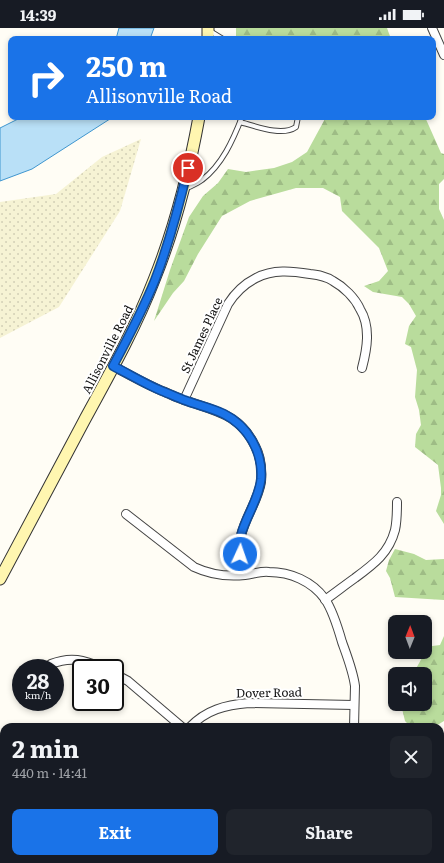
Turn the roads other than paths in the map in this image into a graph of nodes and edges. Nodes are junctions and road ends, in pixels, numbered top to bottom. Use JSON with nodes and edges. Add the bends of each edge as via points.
{"nodes":[{"id":1,"x":436,"y":37,"type":"edge"},
{"id":2,"x":444,"y":55,"type":"edge"},
{"id":3,"x":198,"y":120,"type":"edge"},
{"id":4,"x":297,"y":120,"type":"edge"},
{"id":5,"x":240,"y":122,"type":"joint"},
{"id":6,"x":183,"y":190,"type":"junction"},
{"id":7,"x":113,"y":366,"type":"junction"},
{"id":8,"x":362,"y":368,"type":"dead end"},
{"id":9,"x":184,"y":400,"type":"junction"},
{"id":10,"x":397,"y":502,"type":"dead end"},
{"id":11,"x":126,"y":514,"type":"dead end"},
{"id":12,"x":243,"y":575,"type":"junction"},
{"id":13,"x":0,"y":579,"type":"edge"},
{"id":14,"x":325,"y":600,"type":"junction"},
{"id":15,"x":124,"y":679,"type":"edge"},
{"id":16,"x":354,"y":705,"type":"junction"},
{"id":17,"x":177,"y":723,"type":"edge"},
{"id":18,"x":194,"y":723,"type":"edge"},
{"id":19,"x":354,"y":723,"type":"edge"}],
"edges":[{"from":1,"to":2,"type":"street"},
{"from":3,"to":6,"type":"main road","name":"Allisonville Road"},
{"from":4,"to":5,"type":"lane","via":[[296,127],[292,130],[277,131]]},
{"from":5,"to":6,"type":"lane","via":[[224,155],[211,172]]},
{"from":6,"to":7,"type":"main road","name":"Allisonville Road","via":[[155,279]]},
{"from":7,"to":9,"type":"street"},
{"from":7,"to":13,"type":"main road","name":"Allisonville Road"},
{"from":8,"to":9,"type":"street","name":"St James Place","via":[[367,336],[365,320],[352,297],[333,280],[322,276],[277,272],[254,279],[234,295]]},
{"from":9,"to":12,"type":"street","via":[[215,410],[232,419],[247,433],[258,451],[262,472],[261,483],[240,536]]},
{"from":10,"to":14,"type":"street","via":[[395,529],[387,549],[372,566]]},
{"from":11,"to":12,"type":"street","via":[[194,567],[223,576]]},
{"from":12,"to":14,"type":"street","via":[[267,572],[289,574],[312,586]]},
{"from":14,"to":16,"type":"street","via":[[339,632],[354,679]]},
{"from":15,"to":17,"type":"street"},
{"from":16,"to":18,"type":"street","name":"Dover Road","via":[[236,704],[215,709]]},
{"from":16,"to":19,"type":"street"}]}
